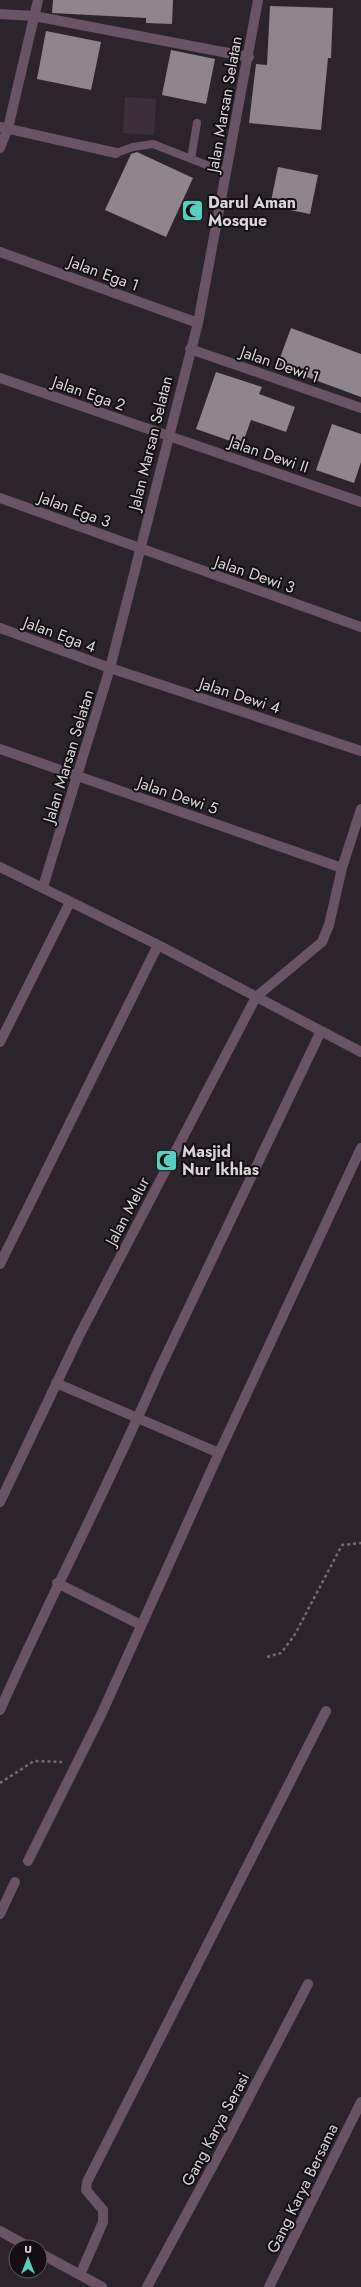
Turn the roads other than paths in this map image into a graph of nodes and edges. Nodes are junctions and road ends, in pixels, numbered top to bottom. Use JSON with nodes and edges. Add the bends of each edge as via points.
{"nodes":[{"id":1,"x":38,"y":0,"type":"edge"},
{"id":2,"x":258,"y":0,"type":"edge"},
{"id":3,"x":0,"y":14,"type":"edge"},
{"id":4,"x":34,"y":16,"type":"junction"},
{"id":5,"x":249,"y":57,"type":"junction"},
{"id":6,"x":196,"y":123,"type":"dead end"},
{"id":7,"x":4,"y":128,"type":"edge"},
{"id":8,"x":0,"y":148,"type":"edge"},
{"id":9,"x":116,"y":153,"type":"joint"},
{"id":10,"x":191,"y":159,"type":"junction"},
{"id":11,"x":227,"y":173,"type":"junction"},
{"id":12,"x":0,"y":252,"type":"edge"},
{"id":13,"x":198,"y":323,"type":"junction"},
{"id":14,"x":190,"y":349,"type":"junction"},
{"id":15,"x":0,"y":378,"type":"edge"},
{"id":16,"x":361,"y":408,"type":"edge"},
{"id":17,"x":168,"y":435,"type":"junction"},
{"id":18,"x":0,"y":498,"type":"edge"},
{"id":19,"x":361,"y":502,"type":"edge"},
{"id":20,"x":139,"y":549,"type":"junction"},
{"id":21,"x":0,"y":628,"type":"edge"},
{"id":22,"x":361,"y":628,"type":"edge"},
{"id":23,"x":110,"y":668,"type":"junction"},
{"id":24,"x":0,"y":749,"type":"edge"},
{"id":25,"x":361,"y":751,"type":"edge"},
{"id":26,"x":78,"y":775,"type":"junction"},
{"id":27,"x":361,"y":809,"type":"edge"},
{"id":28,"x":0,"y":867,"type":"edge"},
{"id":29,"x":342,"y":868,"type":"junction"},
{"id":30,"x":43,"y":887,"type":"junction"},
{"id":31,"x":70,"y":902,"type":"junction"},
{"id":32,"x":158,"y":945,"type":"junction"},
{"id":33,"x":256,"y":997,"type":"junction"},
{"id":34,"x":321,"y":1031,"type":"junction"},
{"id":35,"x":0,"y":1042,"type":"edge"},
{"id":36,"x":361,"y":1052,"type":"edge"},
{"id":37,"x":361,"y":1148,"type":"edge"},
{"id":38,"x":0,"y":1264,"type":"edge"},
{"id":39,"x":56,"y":1383,"type":"junction"},
{"id":40,"x":138,"y":1419,"type":"junction"},
{"id":41,"x":219,"y":1453,"type":"junction"},
{"id":42,"x":1,"y":1497,"type":"edge"},
{"id":43,"x":58,"y":1583,"type":"junction"},
{"id":44,"x":141,"y":1625,"type":"junction"},
{"id":45,"x":0,"y":1710,"type":"edge"},
{"id":46,"x":326,"y":1711,"type":"dead end"},
{"id":47,"x":28,"y":1861,"type":"dead end"},
{"id":48,"x":15,"y":1882,"type":"dead end"},
{"id":49,"x":0,"y":1914,"type":"edge"},
{"id":50,"x":308,"y":1984,"type":"dead end"},
{"id":51,"x":361,"y":2102,"type":"edge"},
{"id":52,"x":0,"y":2231,"type":"edge"},
{"id":53,"x":14,"y":2239,"type":"edge"},
{"id":54,"x":48,"y":2257,"type":"edge"},
{"id":55,"x":80,"y":2275,"type":"junction"},
{"id":56,"x":102,"y":2287,"type":"edge"},
{"id":57,"x":147,"y":2287,"type":"edge"},
{"id":58,"x":269,"y":2287,"type":"edge"}],
"edges":[{"from":1,"to":4,"type":"street"},
{"from":2,"to":5,"type":"street","name":"Jalan Marsan Selatan"},
{"from":3,"to":4,"type":"street"},
{"from":4,"to":5,"type":"street"},
{"from":4,"to":7,"type":"street"},
{"from":5,"to":11,"type":"street","name":"Jalan Marsan Selatan"},
{"from":6,"to":10,"type":"lane"},
{"from":7,"to":8,"type":"street"},
{"from":7,"to":9,"type":"street"},
{"from":9,"to":10,"type":"lane","via":[[132,147],[154,144]]},
{"from":10,"to":11,"type":"lane"},
{"from":11,"to":13,"type":"street","name":"Jalan Marsan Selatan"},
{"from":12,"to":13,"type":"street","name":"Jalan Ega 1"},
{"from":13,"to":14,"type":"street","name":"Jalan Marsan Selatan"},
{"from":14,"to":16,"type":"street","name":"Jalan Dewi 1"},
{"from":14,"to":17,"type":"street","name":"Jalan Marsan Selatan"},
{"from":15,"to":17,"type":"street","name":"Jalan Ega 2"},
{"from":17,"to":19,"type":"street","name":"Jalan Dewi II"},
{"from":17,"to":20,"type":"street","name":"Jalan Marsan Selatan"},
{"from":18,"to":20,"type":"street","name":"Jalan Ega 3"},
{"from":20,"to":22,"type":"street","name":"Jalan Dewi 3"},
{"from":20,"to":23,"type":"street","name":"Jalan Marsan Selatan"},
{"from":21,"to":23,"type":"street","name":"Jalan Ega 4"},
{"from":23,"to":25,"type":"street","name":"Jalan Dewi 4"},
{"from":23,"to":26,"type":"street","name":"Jalan Marsan Selatan"},
{"from":24,"to":26,"type":"street","name":"Jalan Dewi 5"},
{"from":26,"to":29,"type":"street","name":"Jalan Dewi 5"},
{"from":26,"to":30,"type":"street","name":"Jalan Marsan Selatan"},
{"from":27,"to":29,"type":"street","name":"Jalan Melur"},
{"from":28,"to":30,"type":"street"},
{"from":29,"to":33,"type":"street","name":"Jalan Melur","via":[[329,925],[322,942]]},
{"from":30,"to":31,"type":"street"},
{"from":31,"to":32,"type":"street"},
{"from":31,"to":35,"type":"street"},
{"from":32,"to":33,"type":"street"},
{"from":32,"to":38,"type":"street"},
{"from":33,"to":34,"type":"street"},
{"from":33,"to":39,"type":"street","name":"Jalan Melur"},
{"from":34,"to":36,"type":"street"},
{"from":34,"to":40,"type":"street"},
{"from":37,"to":41,"type":"street"},
{"from":39,"to":40,"type":"street"},
{"from":39,"to":42,"type":"street","name":"Jalan Melur"},
{"from":40,"to":41,"type":"street"},
{"from":40,"to":43,"type":"street"},
{"from":41,"to":44,"type":"street"},
{"from":43,"to":44,"type":"street"},
{"from":43,"to":45,"type":"street"},
{"from":44,"to":47,"type":"street","via":[[101,1715]]},
{"from":46,"to":55,"type":"street","via":[[87,2182],[86,2190],[103,2210],[103,2222]]},
{"from":48,"to":49,"type":"street"},
{"from":50,"to":57,"type":"street","name":"Gang Karya Serasi","via":[[228,2139]]},
{"from":51,"to":58,"type":"street","name":"Gang Karya Bersama"},
{"from":52,"to":53,"type":"street"},
{"from":54,"to":55,"type":"street"},
{"from":55,"to":56,"type":"street"}]}
